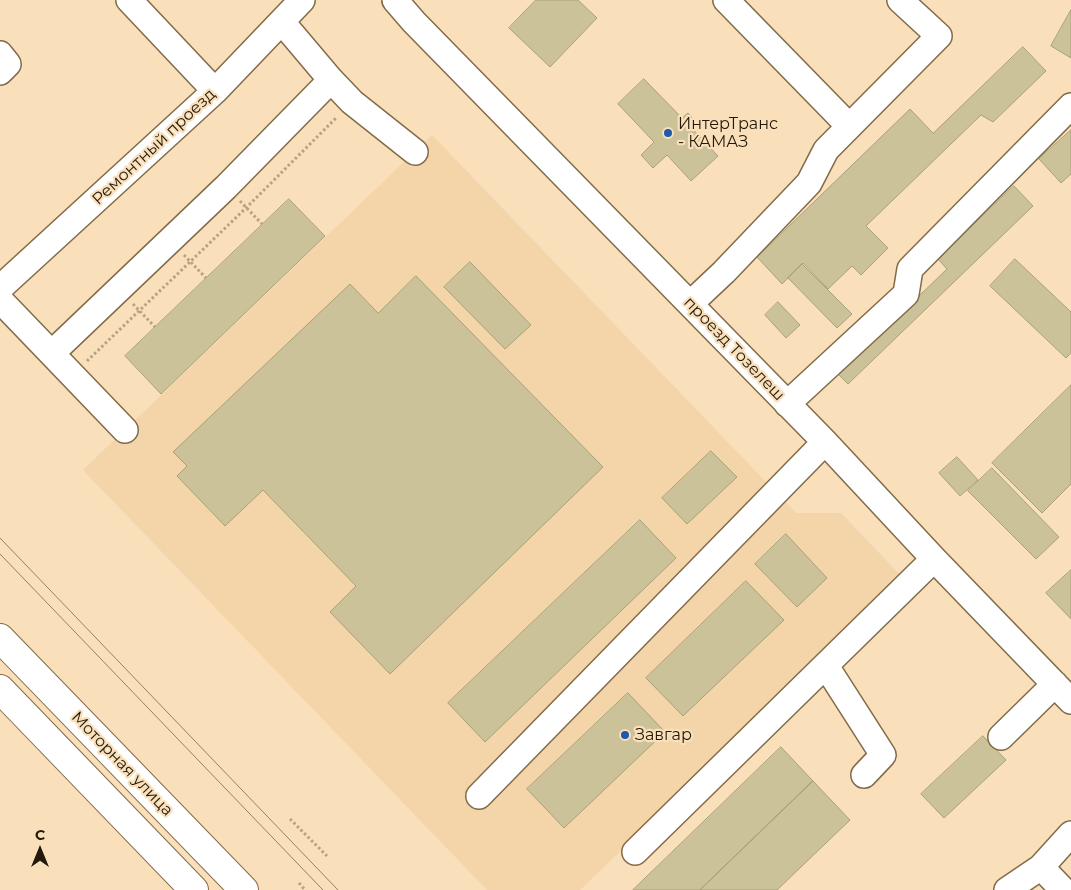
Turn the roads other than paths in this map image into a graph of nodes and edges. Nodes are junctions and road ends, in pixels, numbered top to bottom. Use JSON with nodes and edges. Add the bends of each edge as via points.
{"nodes":[{"id":1,"x":129,"y":0,"type":"edge"},
{"id":2,"x":302,"y":0,"type":"edge"},
{"id":3,"x":395,"y":0,"type":"edge"},
{"id":4,"x":726,"y":0,"type":"edge"},
{"id":5,"x":900,"y":0,"type":"edge"},
{"id":6,"x":282,"y":22,"type":"junction"},
{"id":7,"x":0,"y":54,"type":"edge"},
{"id":8,"x":0,"y":72,"type":"edge"},
{"id":9,"x":331,"y":80,"type":"junction"},
{"id":10,"x":215,"y":92,"type":"junction"},
{"id":11,"x":1071,"y":106,"type":"edge"},
{"id":12,"x":849,"y":126,"type":"junction"},
{"id":13,"x":415,"y":152,"type":"dead end"},
{"id":14,"x":0,"y":288,"type":"edge"},
{"id":15,"x":0,"y":300,"type":"edge"},
{"id":16,"x":690,"y":304,"type":"junction"},
{"id":17,"x":52,"y":354,"type":"junction"},
{"id":18,"x":787,"y":404,"type":"junction"},
{"id":19,"x":125,"y":430,"type":"dead end"},
{"id":20,"x":825,"y":442,"type":"junction"},
{"id":21,"x":934,"y":560,"type":"junction"},
{"id":22,"x":0,"y":638,"type":"edge"},
{"id":23,"x":826,"y":666,"type":"junction"},
{"id":24,"x":0,"y":688,"type":"edge"},
{"id":25,"x":1063,"y":693,"type":"edge"},
{"id":26,"x":1002,"y":737,"type":"dead end"},
{"id":27,"x":864,"y":775,"type":"dead end"},
{"id":28,"x":479,"y":796,"type":"dead end"},
{"id":29,"x":1069,"y":841,"type":"edge"},
{"id":30,"x":636,"y":852,"type":"dead end"},
{"id":31,"x":1041,"y":867,"type":"junction"},
{"id":32,"x":194,"y":890,"type":"edge"},
{"id":33,"x":244,"y":890,"type":"edge"},
{"id":34,"x":1008,"y":890,"type":"edge"},
{"id":35,"x":1063,"y":890,"type":"edge"}],
"edges":[{"from":1,"to":10,"type":"street"},
{"from":2,"to":6,"type":"street","name":"Ремонтный проезд"},
{"from":3,"to":16,"type":"street","name":"проезд Тозелеш"},
{"from":4,"to":12,"type":"street"},
{"from":5,"to":12,"type":"street","via":[[939,36]]},
{"from":6,"to":9,"type":"street"},
{"from":6,"to":10,"type":"street","name":"Ремонтный проезд"},
{"from":7,"to":8,"type":"street","via":[[8,64]]},
{"from":9,"to":13,"type":"street","via":[[352,102]]},
{"from":9,"to":17,"type":"street","via":[[226,187]]},
{"from":10,"to":14,"type":"street","name":"Ремонтный проезд"},
{"from":11,"to":18,"type":"street","via":[[910,269],[906,294]]},
{"from":12,"to":16,"type":"street","via":[[826,150],[810,183]]},
{"from":15,"to":17,"type":"street"},
{"from":16,"to":18,"type":"street","name":"проезд Тозелеш"},
{"from":17,"to":19,"type":"street"},
{"from":18,"to":20,"type":"street","name":"проезд Тозелеш"},
{"from":20,"to":21,"type":"street","name":"проезд Тозелеш"},
{"from":20,"to":28,"type":"street"},
{"from":21,"to":23,"type":"street"},
{"from":21,"to":25,"type":"street","name":"проезд Тозелеш"},
{"from":22,"to":33,"type":"main road","name":"Моторная улица"},
{"from":23,"to":27,"type":"street","via":[[883,755]]},
{"from":23,"to":30,"type":"street"},
{"from":24,"to":32,"type":"main road"},
{"from":25,"to":26,"type":"street"},
{"from":29,"to":31,"type":"street"},
{"from":31,"to":34,"type":"street"},
{"from":31,"to":35,"type":"street"}]}
